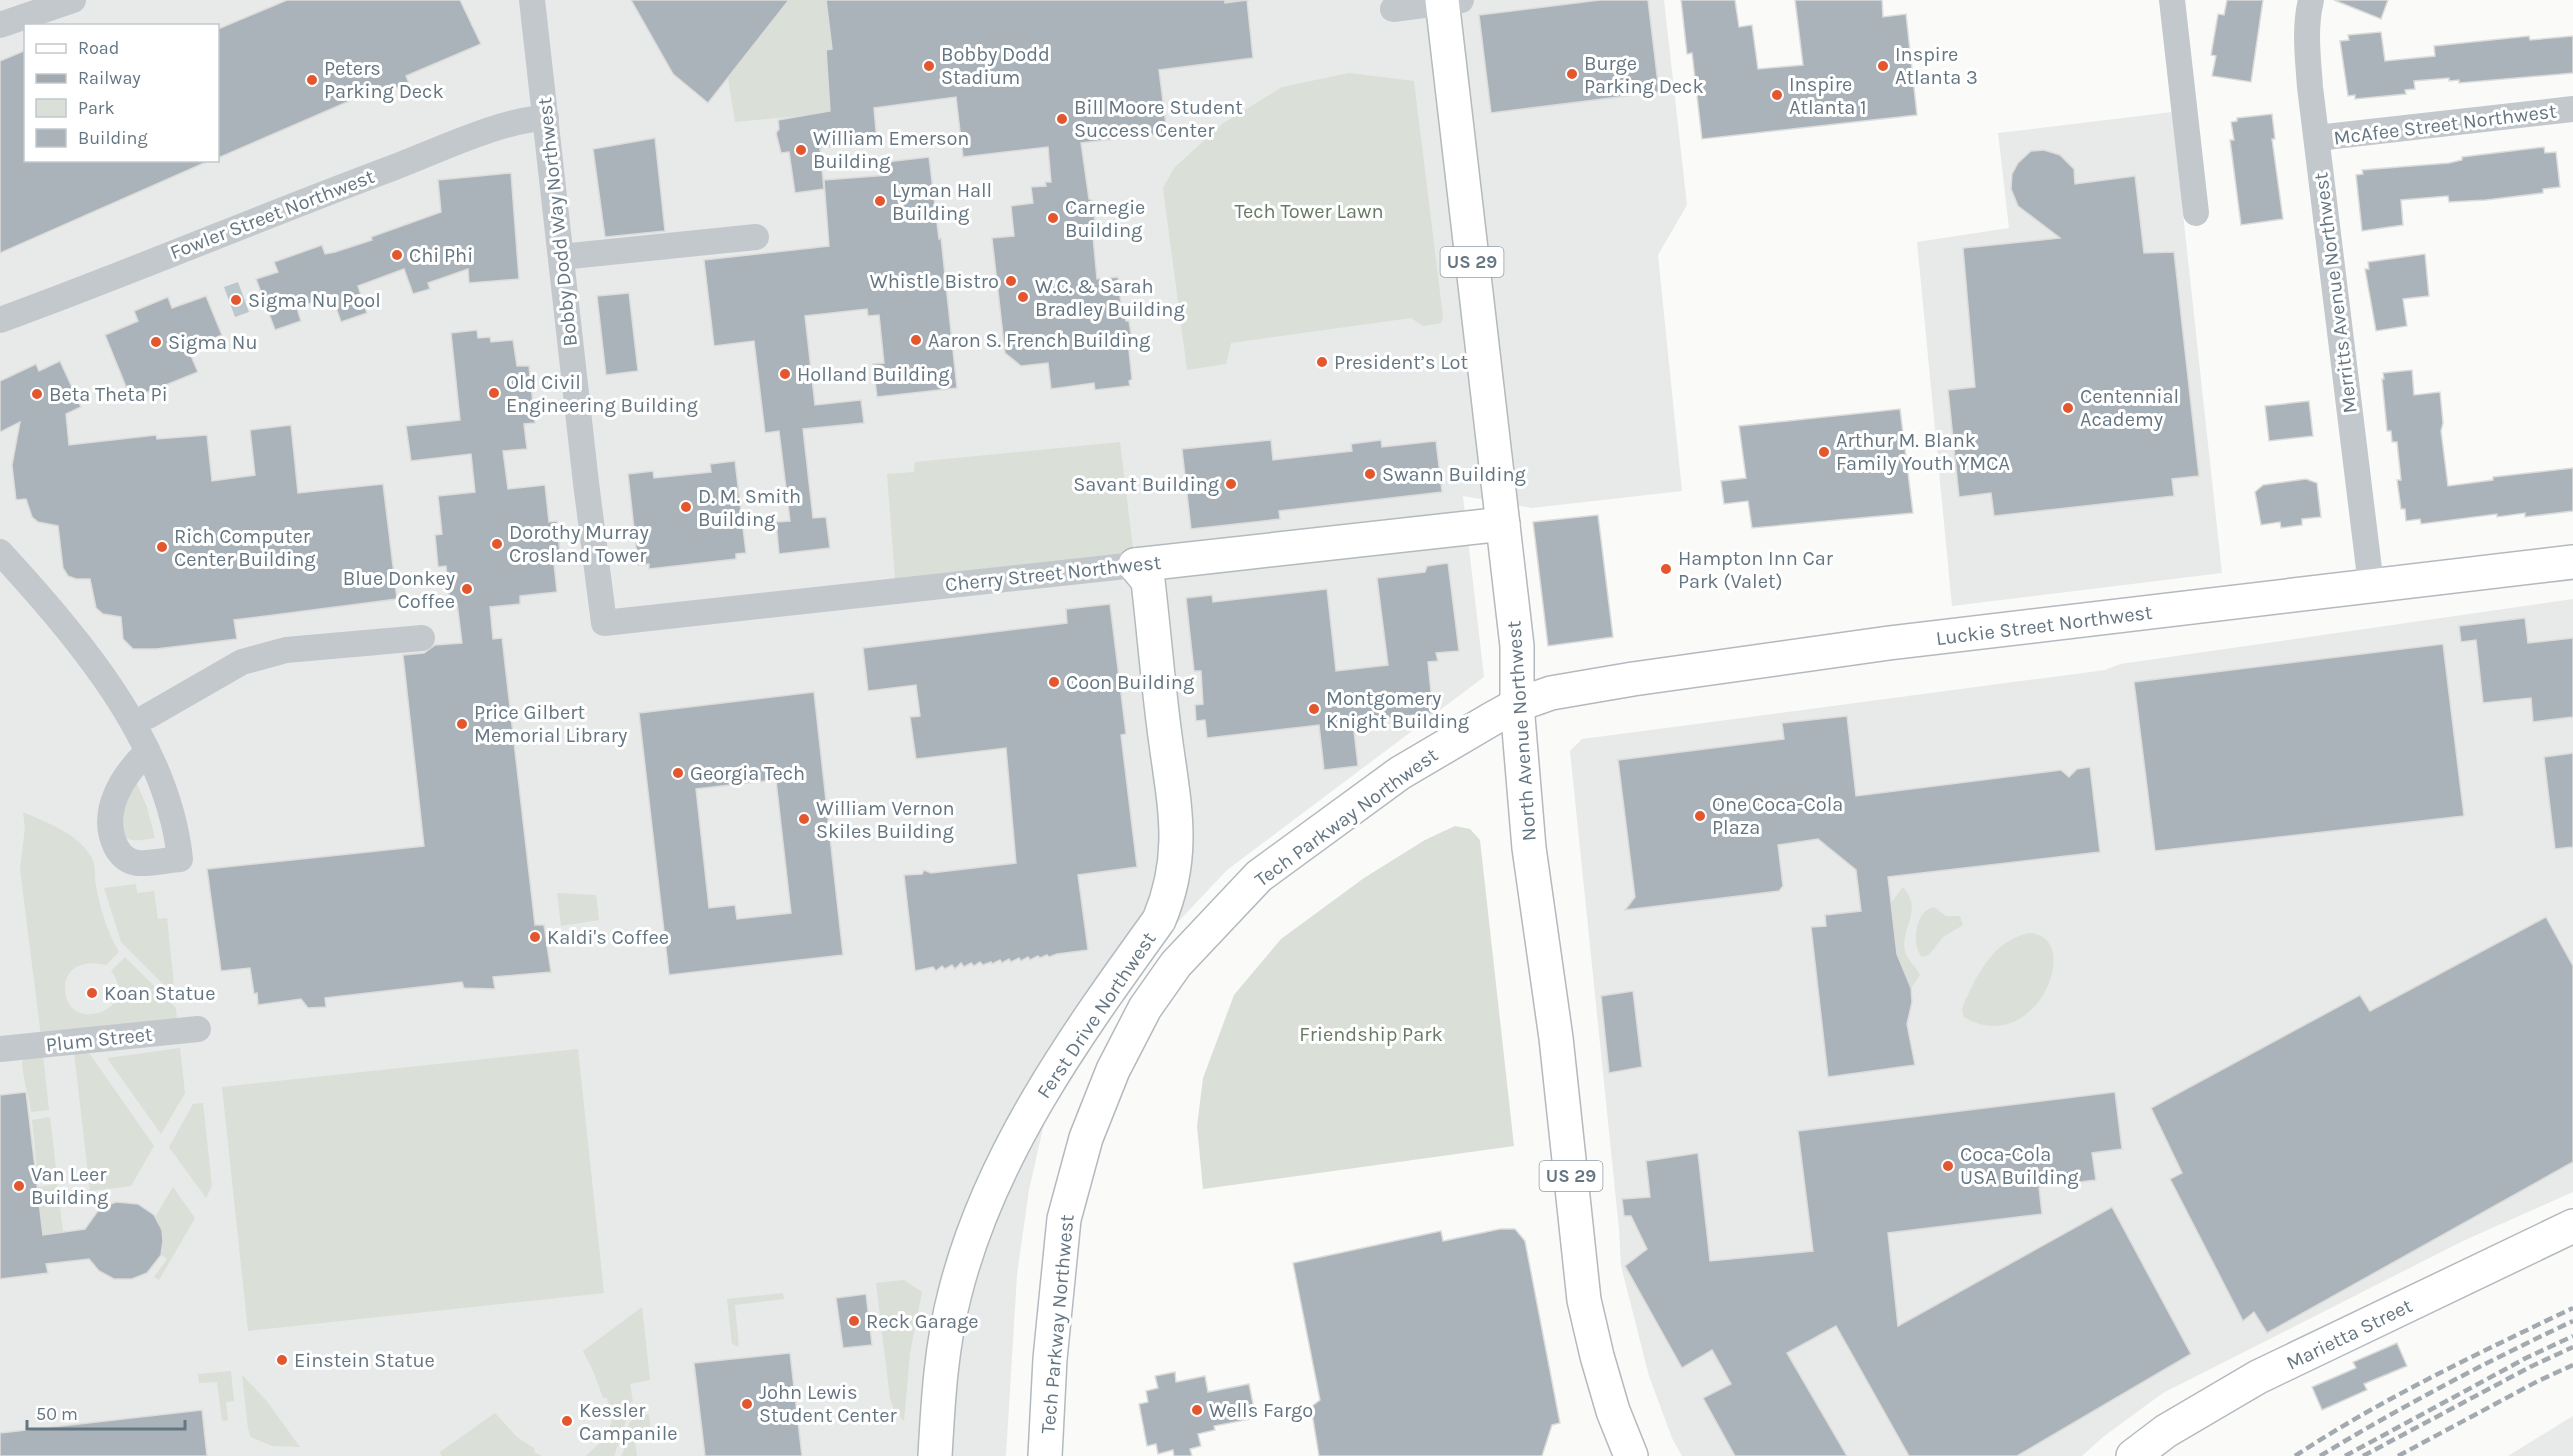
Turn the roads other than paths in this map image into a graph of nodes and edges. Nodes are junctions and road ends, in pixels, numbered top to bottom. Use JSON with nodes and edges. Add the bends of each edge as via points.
{"nodes":[{"id":1,"x":73,"y":0,"type":"edge"},
{"id":2,"x":532,"y":0,"type":"edge"},
{"id":3,"x":2172,"y":0,"type":"edge"},
{"id":4,"x":2311,"y":0,"type":"edge"},
{"id":5,"x":1448,"y":1,"type":"edge"},
{"id":6,"x":1393,"y":9,"type":"dead end"},
{"id":7,"x":0,"y":25,"type":"edge"},
{"id":8,"x":2573,"y":109,"type":"edge"},
{"id":9,"x":546,"y":118,"type":"junction"},
{"id":10,"x":2317,"y":138,"type":"junction"},
{"id":11,"x":2196,"y":213,"type":"dead end"},
{"id":12,"x":756,"y":237,"type":"dead end"},
{"id":13,"x":561,"y":257,"type":"junction"},
{"id":14,"x":0,"y":320,"type":"edge"},
{"id":15,"x":1503,"y":524,"type":"junction"},
{"id":16,"x":0,"y":552,"type":"edge"},
{"id":17,"x":2573,"y":562,"type":"edge"},
{"id":18,"x":1135,"y":564,"type":"junction"},
{"id":19,"x":2371,"y":585,"type":"junction"},
{"id":20,"x":604,"y":623,"type":"joint"},
{"id":21,"x":422,"y":638,"type":"dead end"},
{"id":22,"x":1517,"y":705,"type":"junction"},
{"id":23,"x":148,"y":716,"type":"dead end"},
{"id":24,"x":147,"y":752,"type":"junction"},
{"id":25,"x":198,"y":1029,"type":"dead end"},
{"id":26,"x":0,"y":1049,"type":"edge"},
{"id":27,"x":2573,"y":1226,"type":"edge"},
{"id":28,"x":935,"y":1456,"type":"edge"},
{"id":29,"x":1045,"y":1456,"type":"edge"},
{"id":30,"x":1631,"y":1456,"type":"edge"},
{"id":31,"x":2133,"y":1456,"type":"edge"}],
"edges":[{"from":1,"to":7,"type":"street"},
{"from":2,"to":9,"type":"street","name":"Bobby Dodd Way Northwest"},
{"from":3,"to":11,"type":"street"},
{"from":4,"to":10,"type":"street","name":"Merritts Avenue Northwest","via":[[2307,50]]},
{"from":5,"to":6,"type":"street"},
{"from":5,"to":15,"type":"main road","name":"North Avenue Northwest","number":"US 29"},
{"from":8,"to":10,"type":"street","name":"McAfee Street Northwest"},
{"from":9,"to":13,"type":"street","name":"Bobby Dodd Way Northwest"},
{"from":9,"to":14,"type":"street","name":"Fowler Street Northwest","via":[[525,118]]},
{"from":10,"to":19,"type":"street","name":"Merritts Avenue Northwest"},
{"from":12,"to":13,"type":"street"},
{"from":13,"to":20,"type":"street","name":"Bobby Dodd Way Northwest"},
{"from":15,"to":18,"type":"main road","name":"Cherry Street Northwest"},
{"from":15,"to":22,"type":"main road","name":"North Avenue Northwest","number":"US 29","via":[[1517,646]]},
{"from":16,"to":24,"type":"street","via":[[36,589],[110,684]]},
{"from":17,"to":19,"type":"main road","name":"Luckie Street Northwest"},
{"from":18,"to":20,"type":"street","name":"Cherry Street Northwest"},
{"from":18,"to":28,"type":"main road","name":"Ferst Drive Northwest","via":[[1148,581],[1172,777],[1176,865],[1170,893],[1159,920],[1055,1068],[1006,1158],[972,1237],[954,1294],[943,1360]]},
{"from":19,"to":22,"type":"main road","name":"Luckie Street Northwest","via":[[1819,653],[1596,685],[1551,693]]},
{"from":21,"to":23,"type":"street","via":[[286,650],[242,662]]},
{"from":22,"to":29,"type":"main road","name":"Tech Parkway Northwest","via":[[1400,773],[1259,876],[1176,964],[1145,1008],[1113,1070],[1086,1138],[1064,1219]]},
{"from":22,"to":30,"type":"main road","name":"North Avenue Northwest","number":"US 29","via":[[1529,848],[1556,1038],[1584,1300],[1613,1411]]},
{"from":24,"to":24,"type":"street","via":[[166,794],[180,859],[138,863],[125,859],[113,840],[109,815],[128,769]]},
{"from":25,"to":26,"type":"street","name":"Plum Street"},
{"from":27,"to":31,"type":"main road","name":"Marietta Street","via":[[2258,1377],[2166,1431]]}]}
